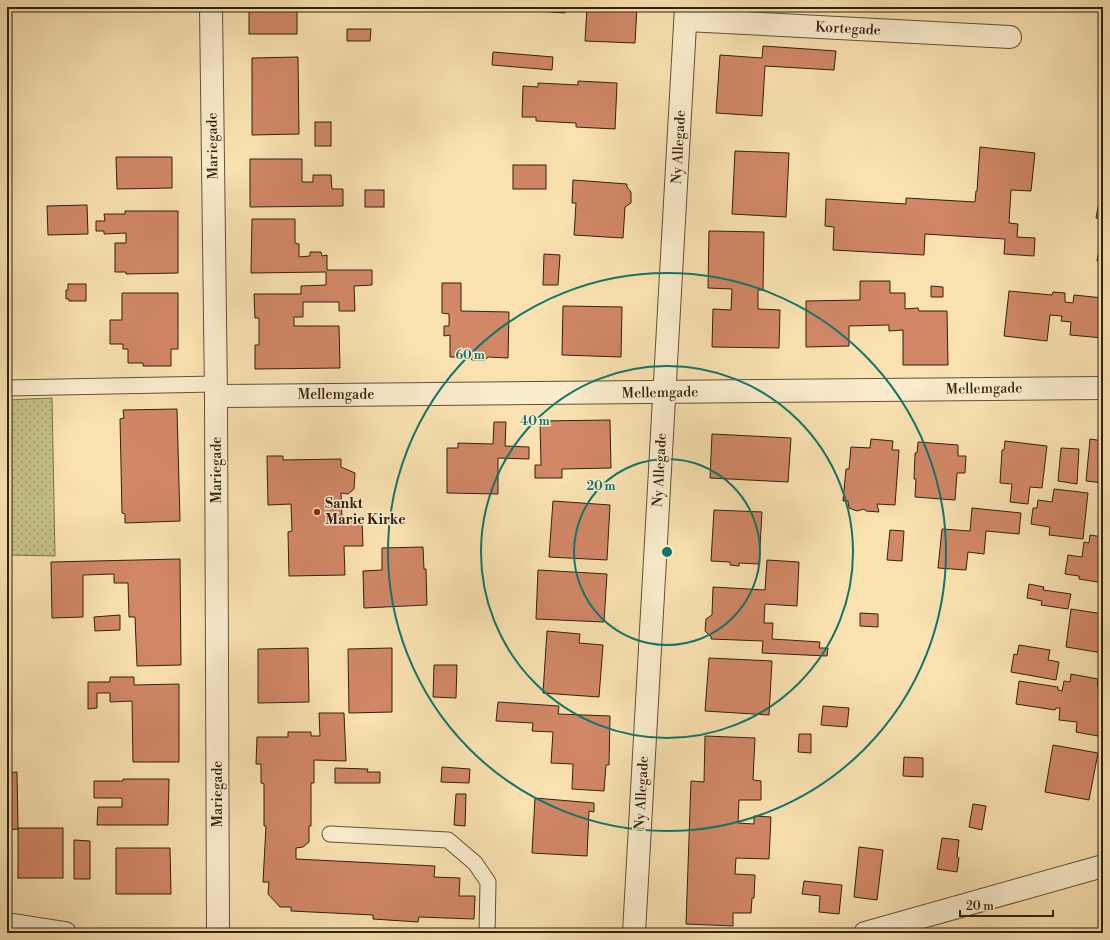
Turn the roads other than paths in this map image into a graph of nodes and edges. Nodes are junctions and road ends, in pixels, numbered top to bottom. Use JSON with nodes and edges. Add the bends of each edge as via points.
{"nodes":[{"id":1,"x":212,"y":7,"type":"edge"},
{"id":2,"x":686,"y":14,"type":"edge"},
{"id":3,"x":1010,"y":37,"type":"dead end"},
{"id":4,"x":7,"y":388,"type":"edge"},
{"id":5,"x":1103,"y":388,"type":"edge"},
{"id":6,"x":216,"y":390,"type":"junction"},
{"id":7,"x":665,"y":392,"type":"junction"},
{"id":8,"x":330,"y":834,"type":"dead end"},
{"id":9,"x":1103,"y":866,"type":"edge"},
{"id":10,"x":20,"y":928,"type":"edge"},
{"id":11,"x":65,"y":933,"type":"edge"},
{"id":12,"x":218,"y":933,"type":"edge"},
{"id":13,"x":487,"y":933,"type":"edge"},
{"id":14,"x":634,"y":933,"type":"edge"},
{"id":15,"x":865,"y":933,"type":"edge"}],
"edges":[{"from":1,"to":6,"type":"street","name":"Mariegade"},
{"from":2,"to":3,"type":"street","name":"Kortegade"},
{"from":2,"to":7,"type":"street","name":"Ny Allegade"},
{"from":4,"to":6,"type":"lane","name":"Mellemgade"},
{"from":5,"to":7,"type":"street","name":"Mellemgade"},
{"from":6,"to":7,"type":"street","name":"Mellemgade"},
{"from":6,"to":12,"type":"street","name":"Mariegade"},
{"from":7,"to":14,"type":"street","name":"Ny Allegade"},
{"from":8,"to":13,"type":"lane","via":[[448,840],[475,863],[488,882]]},
{"from":9,"to":15,"type":"street"},
{"from":10,"to":11,"type":"street"}]}
